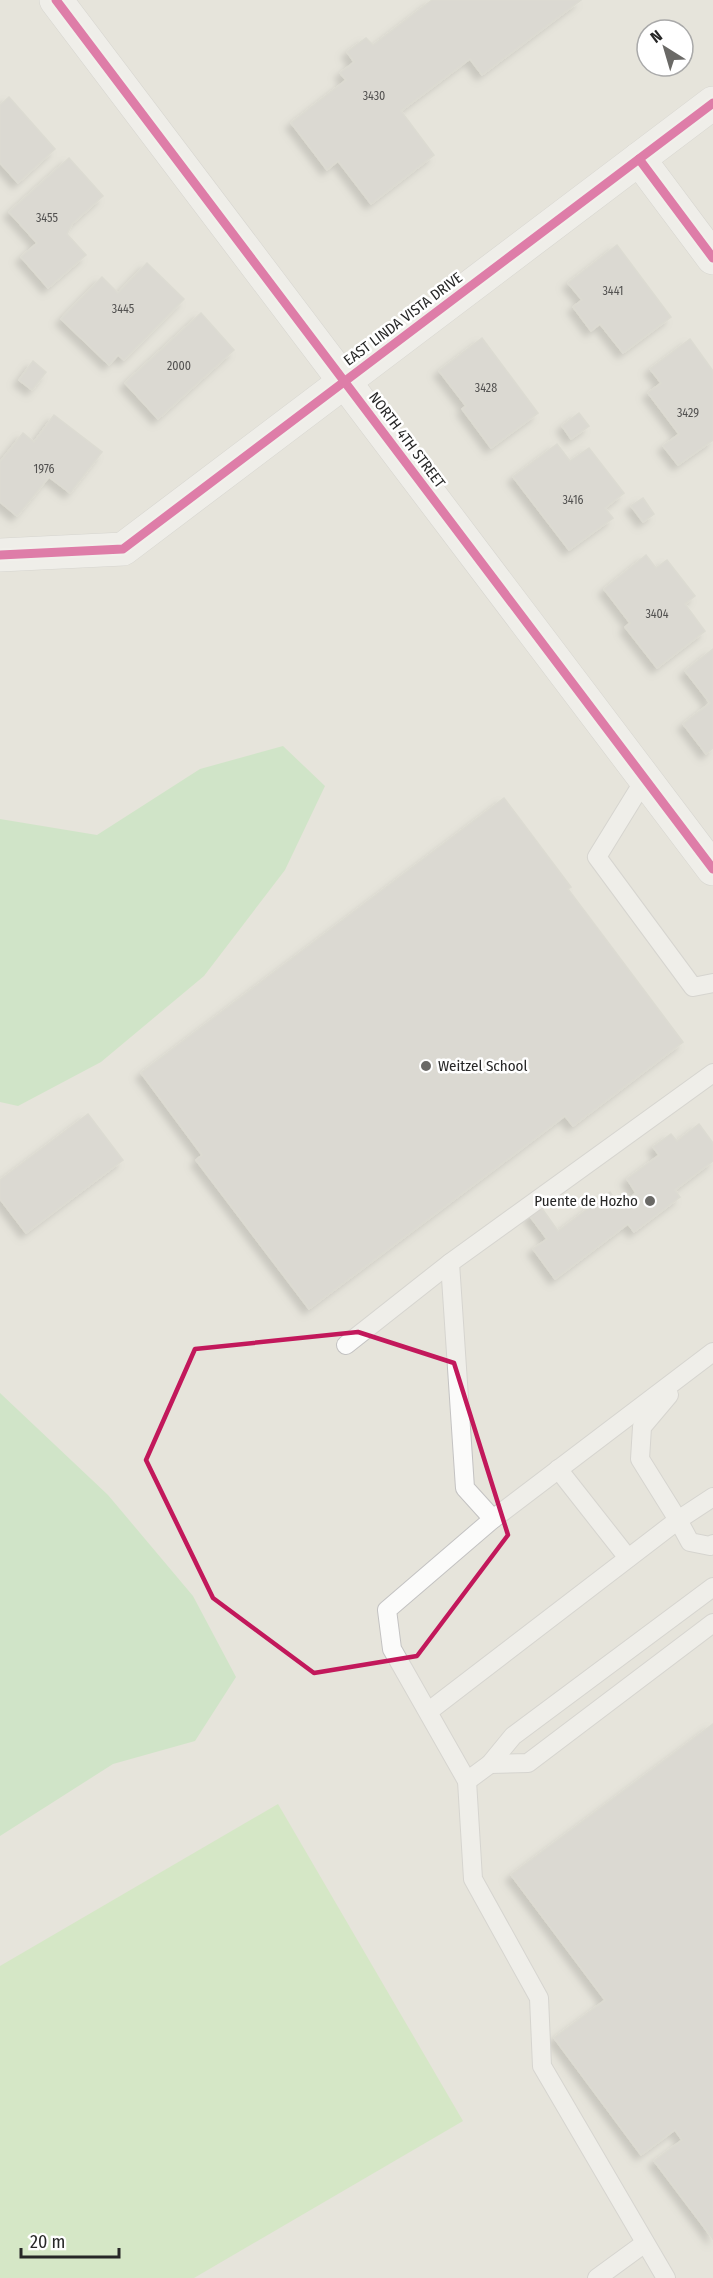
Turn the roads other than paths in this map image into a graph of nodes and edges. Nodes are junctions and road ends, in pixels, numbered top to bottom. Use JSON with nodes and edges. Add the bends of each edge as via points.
{"nodes":[{"id":1,"x":56,"y":0,"type":"edge"},
{"id":2,"x":713,"y":103,"type":"edge"},
{"id":3,"x":639,"y":159,"type":"junction"},
{"id":4,"x":713,"y":258,"type":"edge"},
{"id":5,"x":345,"y":382,"type":"junction"},
{"id":6,"x":0,"y":555,"type":"edge"},
{"id":7,"x":645,"y":779,"type":"junction"},
{"id":8,"x":713,"y":869,"type":"edge"},
{"id":9,"x":713,"y":983,"type":"edge"},
{"id":10,"x":713,"y":1072,"type":"edge"},
{"id":11,"x":450,"y":1263,"type":"junction"},
{"id":12,"x":346,"y":1345,"type":"dead end"},
{"id":13,"x":713,"y":1352,"type":"edge"},
{"id":14,"x":687,"y":1372,"type":"junction"},
{"id":15,"x":558,"y":1469,"type":"junction"},
{"id":16,"x":713,"y":1497,"type":"edge"},
{"id":17,"x":493,"y":1519,"type":"junction"},
{"id":18,"x":678,"y":1520,"type":"junction"},
{"id":19,"x":713,"y":1544,"type":"edge"},
{"id":20,"x":628,"y":1558,"type":"junction"},
{"id":21,"x":713,"y":1587,"type":"edge"},
{"id":22,"x":713,"y":1623,"type":"edge"},
{"id":23,"x":429,"y":1711,"type":"junction"},
{"id":24,"x":490,"y":1764,"type":"junction"},
{"id":25,"x":467,"y":1781,"type":"junction"},
{"id":26,"x":645,"y":2243,"type":"junction"},
{"id":27,"x":597,"y":2278,"type":"edge"},
{"id":28,"x":666,"y":2278,"type":"edge"}],
"edges":[{"from":1,"to":5,"type":"street","name":"NORTH 4TH STREET"},
{"from":2,"to":3,"type":"street","name":"EAST LINDA VISTA DRIVE"},
{"from":3,"to":4,"type":"street"},
{"from":3,"to":5,"type":"street","name":"EAST LINDA VISTA DRIVE"},
{"from":5,"to":6,"type":"street","name":"EAST LINDA VISTA DRIVE","via":[[123,549]]},
{"from":5,"to":7,"type":"street","name":"NORTH 4TH STREET"},
{"from":7,"to":8,"type":"street","name":"NORTH 4TH STREET"},
{"from":7,"to":9,"type":"lane","via":[[597,857],[693,987]]},
{"from":10,"to":11,"type":"lane"},
{"from":11,"to":12,"type":"lane"},
{"from":11,"to":17,"type":"lane","via":[[465,1488]]},
{"from":13,"to":14,"type":"lane"},
{"from":14,"to":15,"type":"lane"},
{"from":14,"to":18,"type":"lane","via":[[642,1427],[640,1459]]},
{"from":15,"to":17,"type":"lane"},
{"from":15,"to":20,"type":"lane"},
{"from":16,"to":18,"type":"lane"},
{"from":17,"to":23,"type":"lane","via":[[387,1610],[392,1649]]},
{"from":18,"to":19,"type":"lane","via":[[690,1542]]},
{"from":18,"to":20,"type":"lane"},
{"from":20,"to":23,"type":"lane"},
{"from":21,"to":24,"type":"lane","via":[[513,1736]]},
{"from":22,"to":24,"type":"lane","via":[[528,1763]]},
{"from":23,"to":25,"type":"lane"},
{"from":24,"to":25,"type":"lane"},
{"from":25,"to":26,"type":"lane","via":[[473,1879],[539,1998],[542,2066]]},
{"from":26,"to":27,"type":"lane"},
{"from":26,"to":28,"type":"lane"}]}
